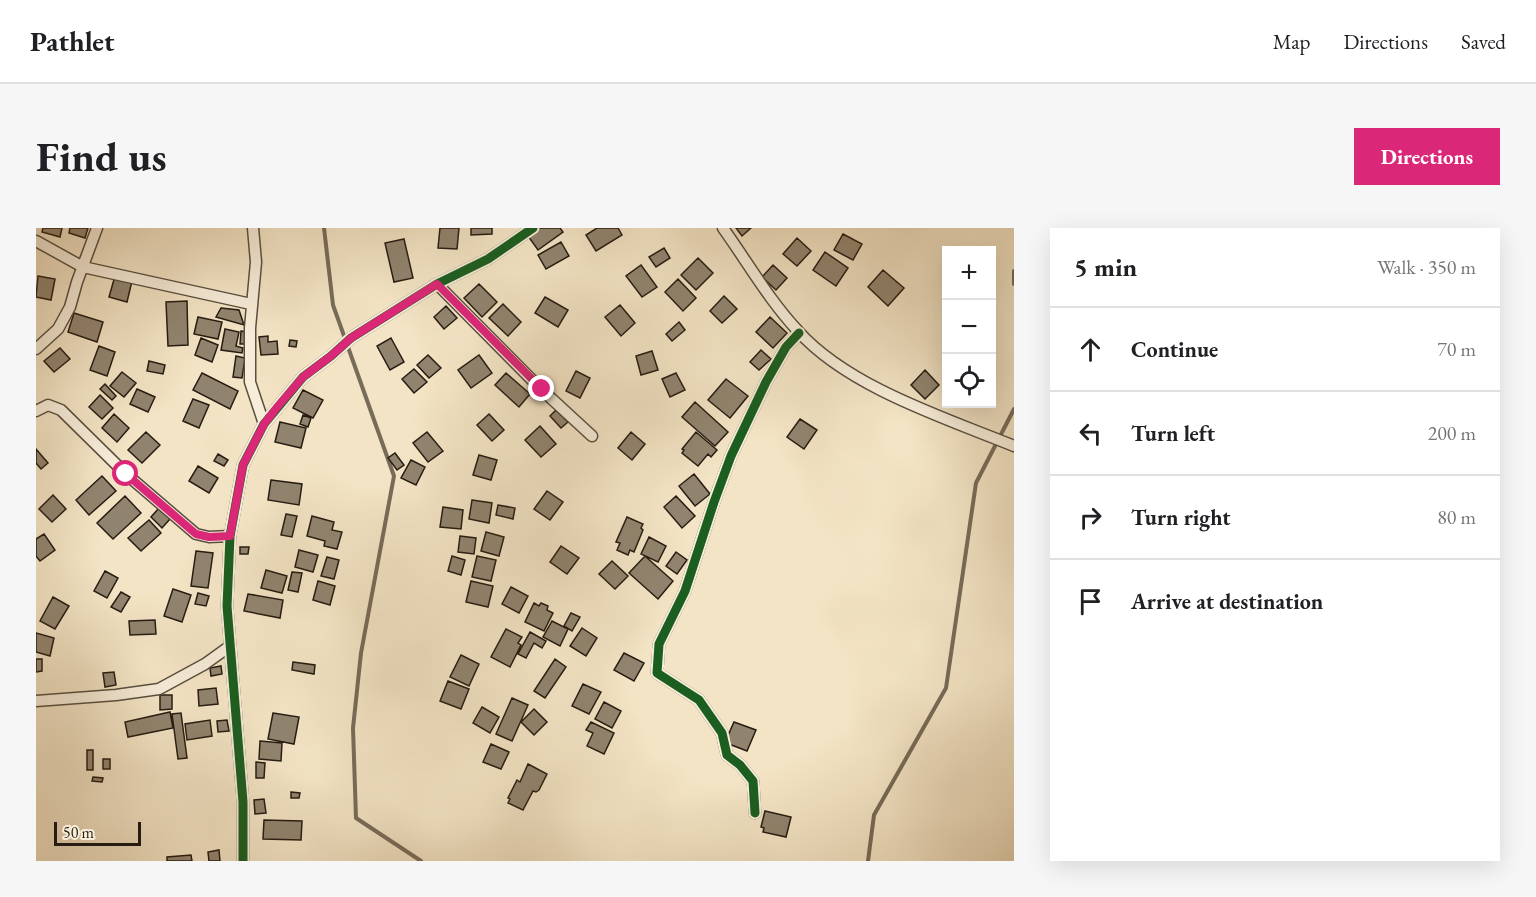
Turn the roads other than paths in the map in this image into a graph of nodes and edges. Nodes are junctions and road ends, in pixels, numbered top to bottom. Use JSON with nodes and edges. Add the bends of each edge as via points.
{"nodes":[{"id":1,"x":98,"y":228,"type":"edge"},
{"id":2,"x":253,"y":228,"type":"edge"},
{"id":3,"x":533,"y":228,"type":"edge"},
{"id":4,"x":723,"y":228,"type":"edge"},
{"id":5,"x":36,"y":241,"type":"edge"},
{"id":6,"x":83,"y":267,"type":"junction"},
{"id":7,"x":437,"y":284,"type":"junction"},
{"id":8,"x":252,"y":304,"type":"junction"},
{"id":9,"x":799,"y":333,"type":"junction"},
{"id":10,"x":36,"y":350,"type":"edge"},
{"id":11,"x":36,"y":411,"type":"edge"},
{"id":12,"x":264,"y":424,"type":"junction"},
{"id":13,"x":592,"y":436,"type":"dead end"},
{"id":14,"x":1014,"y":446,"type":"edge"},
{"id":15,"x":230,"y":536,"type":"junction"},
{"id":16,"x":230,"y":646,"type":"junction"},
{"id":17,"x":36,"y":701,"type":"edge"},
{"id":18,"x":755,"y":813,"type":"dead end"},
{"id":19,"x":243,"y":861,"type":"edge"}],
"edges":[{"from":1,"to":6,"type":"street"},
{"from":2,"to":8,"type":"street","via":[[256,262]]},
{"from":3,"to":7,"type":"street","via":[[488,259]]},
{"from":4,"to":9,"type":"street"},
{"from":5,"to":6,"type":"street"},
{"from":6,"to":8,"type":"street"},
{"from":6,"to":10,"type":"street","via":[[58,329]]},
{"from":7,"to":12,"type":"street","via":[[351,338],[303,377]]},
{"from":7,"to":13,"type":"street"},
{"from":8,"to":12,"type":"street","via":[[250,382]]},
{"from":9,"to":14,"type":"street","via":[[851,374],[889,394]]},
{"from":9,"to":18,"type":"street","via":[[786,347],[750,414],[714,502],[685,591],[658,644],[657,673],[699,700],[722,733],[727,755],[753,781]]},
{"from":11,"to":15,"type":"street","via":[[48,405],[61,410],[126,474],[196,534]]},
{"from":12,"to":15,"type":"street","via":[[243,465]]},
{"from":15,"to":16,"type":"street"},
{"from":16,"to":17,"type":"street","via":[[159,688]]},
{"from":16,"to":19,"type":"street","via":[[243,802]]}]}
